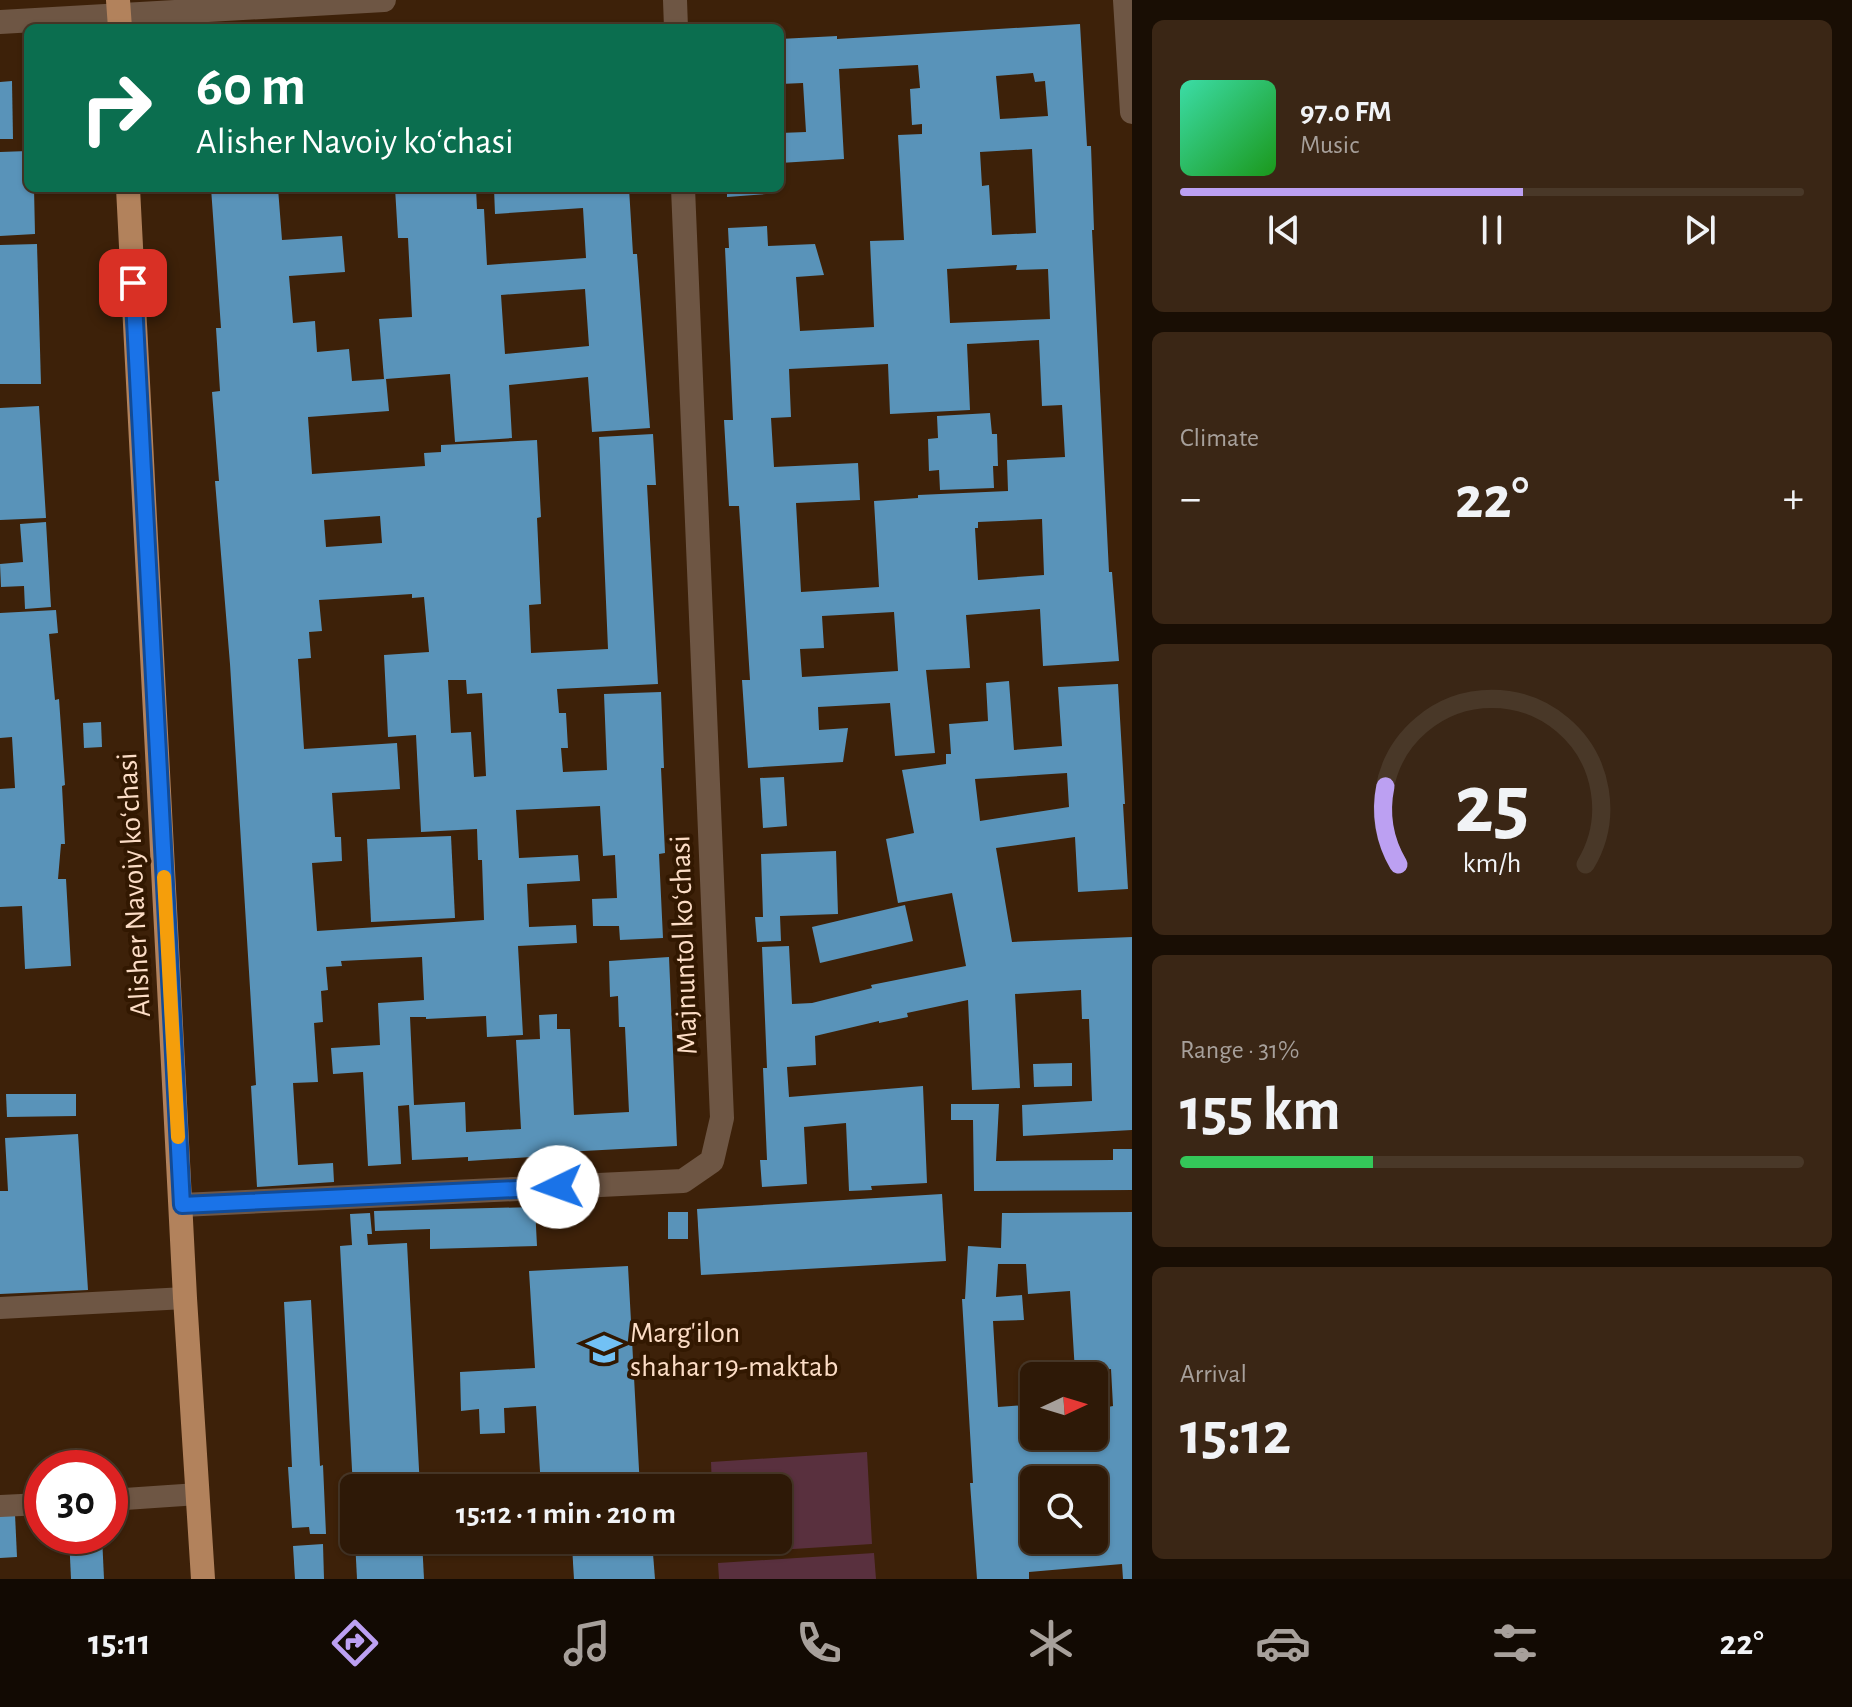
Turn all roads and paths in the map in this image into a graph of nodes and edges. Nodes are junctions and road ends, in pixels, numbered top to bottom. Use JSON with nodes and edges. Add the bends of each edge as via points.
{"nodes":[{"id":1,"x":384,"y":0,"type":"edge"},
{"id":2,"x":675,"y":0,"type":"edge"},
{"id":3,"x":1125,"y":0,"type":"edge"},
{"id":4,"x":119,"y":15,"type":"edge"},
{"id":5,"x":0,"y":22,"type":"edge"},
{"id":6,"x":676,"y":24,"type":"edge"},
{"id":7,"x":1132,"y":112,"type":"edge"},
{"id":8,"x":128,"y":192,"type":"edge"},
{"id":9,"x":683,"y":192,"type":"edge"},
{"id":10,"x":182,"y":1205,"type":"junction"},
{"id":11,"x":185,"y":1298,"type":"junction"},
{"id":12,"x":0,"y":1308,"type":"edge"},
{"id":13,"x":198,"y":1494,"type":"junction"},
{"id":14,"x":128,"y":1499,"type":"edge"},
{"id":15,"x":24,"y":1505,"type":"edge"},
{"id":16,"x":0,"y":1506,"type":"edge"},
{"id":17,"x":203,"y":1579,"type":"edge"}],
"edges":[{"from":1,"to":4,"type":"street"},
{"from":2,"to":6,"type":"street"},
{"from":3,"to":7,"type":"street"},
{"from":4,"to":5,"type":"street"},
{"from":8,"to":10,"type":"main road","name":"Alisher Navoiy koʻchasi"},
{"from":9,"to":10,"type":"street","name":"Majnuntol koʻchasi","via":[[722,1118],[712,1161],[683,1181]]},
{"from":10,"to":11,"type":"main road","name":"Alisher Navoiy koʻchasi"},
{"from":11,"to":12,"type":"lane"},
{"from":11,"to":13,"type":"main road","name":"Alisher Navoiy koʻchasi"},
{"from":13,"to":14,"type":"lane"},
{"from":13,"to":17,"type":"main road","name":"Alisher Navoiy koʻchasi"},
{"from":15,"to":16,"type":"lane"}]}
